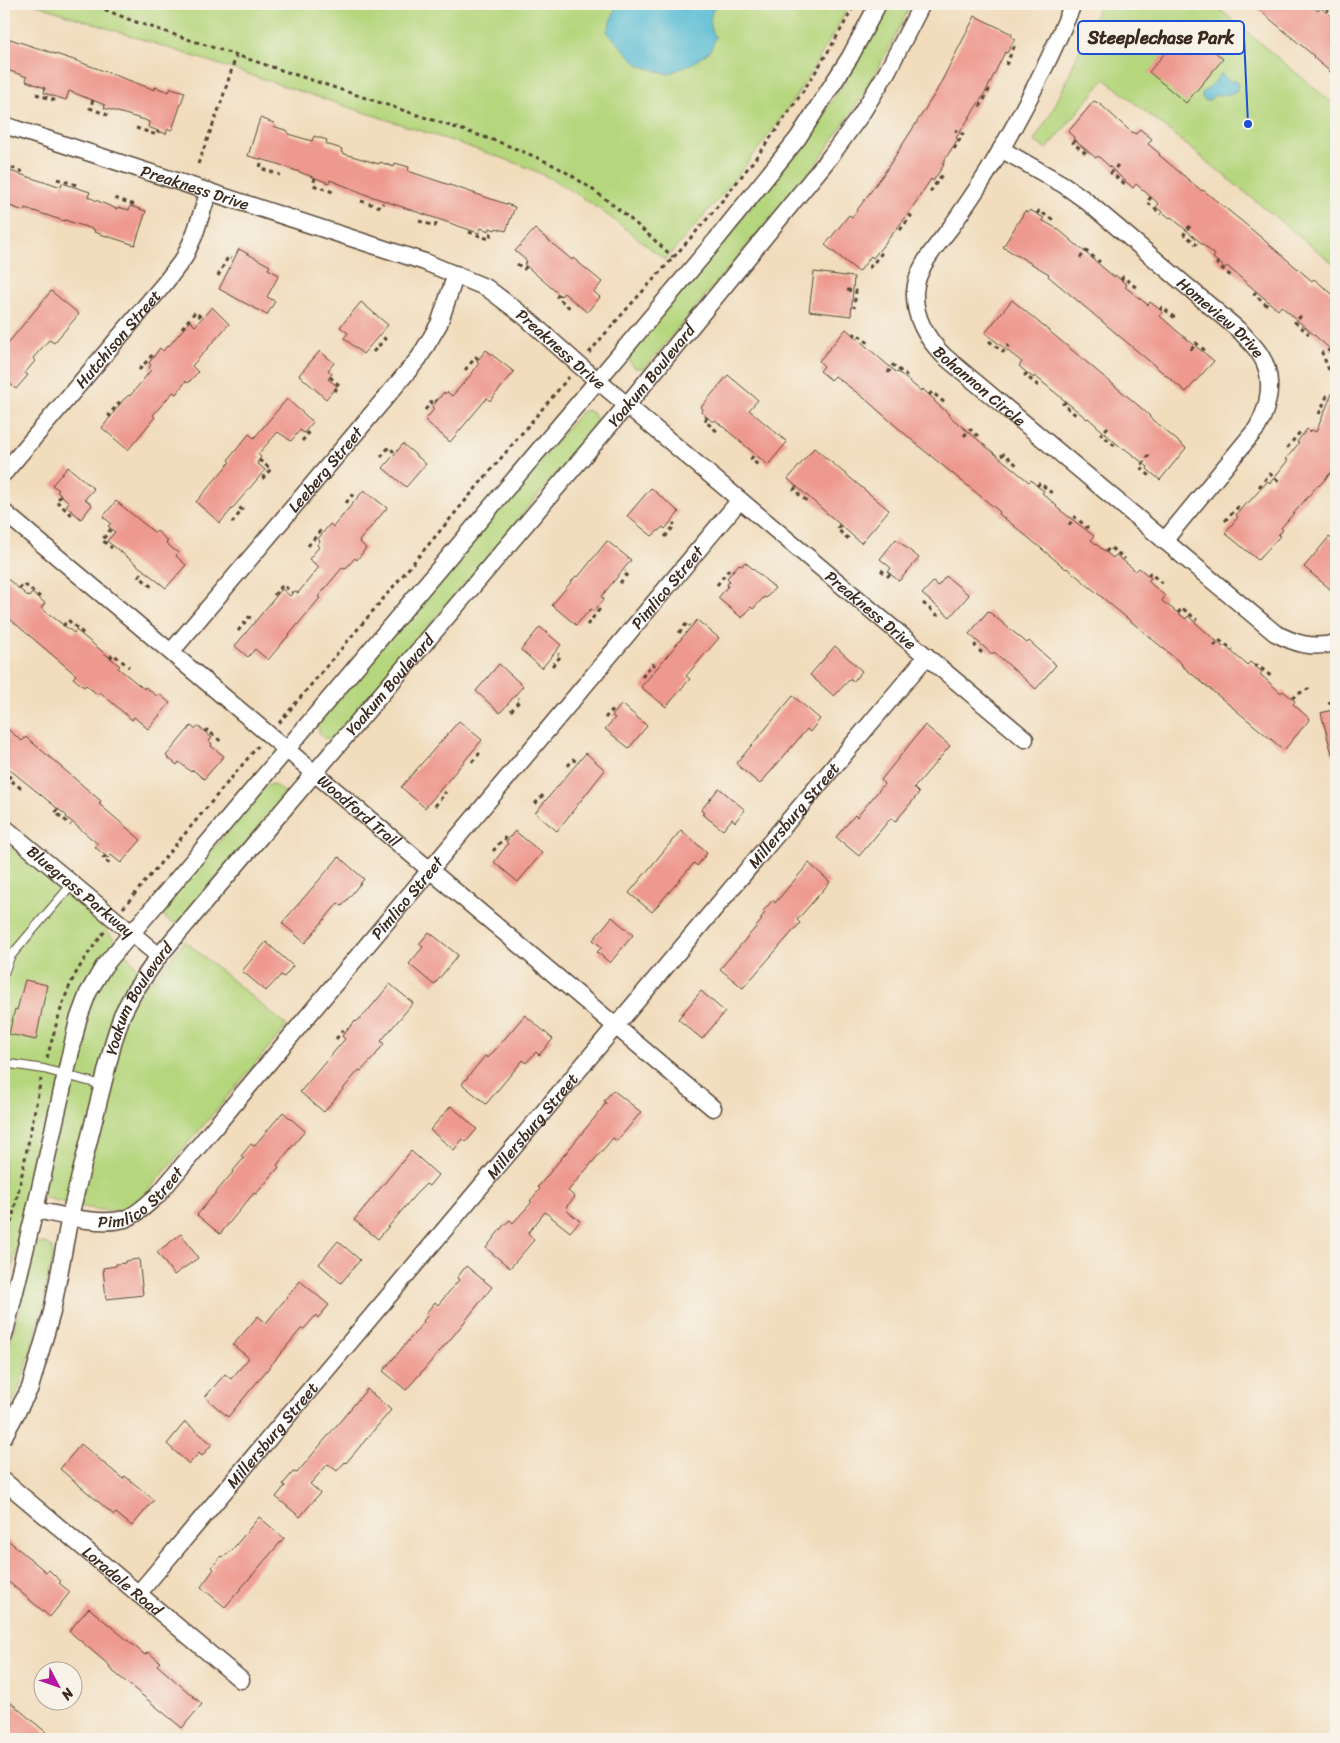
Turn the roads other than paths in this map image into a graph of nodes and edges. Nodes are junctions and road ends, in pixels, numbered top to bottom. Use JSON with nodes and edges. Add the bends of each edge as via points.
{"nodes":[{"id":1,"x":878,"y":4,"type":"edge"},
{"id":2,"x":922,"y":4,"type":"edge"},
{"id":3,"x":1073,"y":4,"type":"edge"},
{"id":4,"x":4,"y":125,"type":"edge"},
{"id":5,"x":1001,"y":149,"type":"junction"},
{"id":6,"x":210,"y":192,"type":"junction"},
{"id":7,"x":456,"y":274,"type":"junction"},
{"id":8,"x":597,"y":380,"type":"junction"},
{"id":9,"x":627,"y":404,"type":"junction"},
{"id":10,"x":4,"y":473,"type":"edge"},
{"id":11,"x":740,"y":500,"type":"junction"},
{"id":12,"x":4,"y":512,"type":"edge"},
{"id":13,"x":1164,"y":541,"type":"junction"},
{"id":14,"x":1336,"y":642,"type":"edge"},
{"id":15,"x":171,"y":652,"type":"junction"},
{"id":16,"x":927,"y":656,"type":"junction"},
{"id":17,"x":1025,"y":739,"type":"dead end"},
{"id":18,"x":287,"y":750,"type":"junction"},
{"id":19,"x":314,"y":773,"type":"junction"},
{"id":20,"x":4,"y":827,"type":"edge"},
{"id":21,"x":430,"y":872,"type":"junction"},
{"id":22,"x":72,"y":884,"type":"junction"},
{"id":23,"x":132,"y":933,"type":"junction"},
{"id":24,"x":159,"y":956,"type":"junction"},
{"id":25,"x":4,"y":973,"type":"edge"},
{"id":26,"x":615,"y":1026,"type":"junction"},
{"id":27,"x":4,"y":1063,"type":"edge"},
{"id":28,"x":65,"y":1075,"type":"junction"},
{"id":29,"x":102,"y":1085,"type":"junction"},
{"id":30,"x":713,"y":1108,"type":"dead end"},
{"id":31,"x":35,"y":1210,"type":"junction"},
{"id":32,"x":70,"y":1216,"type":"junction"},
{"id":33,"x":4,"y":1336,"type":"edge"},
{"id":34,"x":4,"y":1436,"type":"edge"},
{"id":35,"x":4,"y":1481,"type":"edge"},
{"id":36,"x":138,"y":1594,"type":"junction"},
{"id":37,"x":241,"y":1680,"type":"dead end"}],
"edges":[{"from":1,"to":8,"type":"street","via":[[850,57],[798,138]]},
{"from":2,"to":9,"type":"street","name":"Yoakum Boulevard","via":[[860,116],[746,261]]},
{"from":3,"to":5,"type":"street","name":"Bohannon Circle","via":[[1055,47]]},
{"from":4,"to":6,"type":"street","name":"Preakness Drive"},
{"from":5,"to":13,"type":"street","name":"Bohannon Circle","via":[[922,267],[915,292],[916,310],[924,330],[944,356]]},
{"from":5,"to":13,"type":"street","name":"Homeview Drive","via":[[1085,200],[1241,332],[1262,358],[1269,383],[1265,414]]},
{"from":6,"to":7,"type":"street","name":"Preakness Drive"},
{"from":6,"to":10,"type":"street","name":"Hutchison Street","via":[[184,258]]},
{"from":7,"to":8,"type":"street","name":"Preakness Drive","via":[[505,300]]},
{"from":7,"to":15,"type":"street","name":"Leeberg Street","via":[[439,324],[419,358]]},
{"from":8,"to":9,"type":"street","name":"Preakness Drive"},
{"from":8,"to":18,"type":"street"},
{"from":9,"to":11,"type":"street","name":"Preakness Drive"},
{"from":9,"to":19,"type":"street","name":"Yoakum Boulevard"},
{"from":11,"to":16,"type":"street","name":"Preakness Drive"},
{"from":11,"to":21,"type":"street","name":"Pimlico Street"},
{"from":12,"to":15,"type":"street","name":"Woodford Trail"},
{"from":13,"to":14,"type":"street","name":"Bohannon Circle","via":[[1274,633],[1306,645],[1322,646]]},
{"from":15,"to":18,"type":"street","name":"Woodford Trail"},
{"from":16,"to":17,"type":"street","name":"Preakness Drive"},
{"from":16,"to":26,"type":"street","name":"Millersburg Street"},
{"from":18,"to":19,"type":"street","name":"Woodford Trail"},
{"from":18,"to":23,"type":"street"},
{"from":19,"to":21,"type":"street","name":"Woodford Trail"},
{"from":19,"to":24,"type":"street","name":"Yoakum Boulevard"},
{"from":20,"to":22,"type":"street","name":"Bluegrass Parkway"},
{"from":21,"to":26,"type":"street","name":"Woodford Trail"},
{"from":21,"to":32,"type":"street","name":"Pimlico Street","via":[[157,1196],[126,1218],[104,1221]]},
{"from":22,"to":23,"type":"street","name":"Bluegrass Parkway"},
{"from":22,"to":25,"type":"lane","via":[[10,957]]},
{"from":23,"to":24,"type":"street","name":"Bluegrass Parkway"},
{"from":23,"to":28,"type":"street","via":[[104,966],[88,993]]},
{"from":24,"to":29,"type":"street","name":"Yoakum Boulevard","via":[[122,1015]]},
{"from":26,"to":30,"type":"street","name":"Woodford Trail"},
{"from":26,"to":36,"type":"street","name":"Millersburg Street"},
{"from":27,"to":28,"type":"lane"},
{"from":28,"to":29,"type":"lane"},
{"from":28,"to":31,"type":"street"},
{"from":29,"to":32,"type":"street","name":"Yoakum Boulevard"},
{"from":31,"to":32,"type":"street","name":"Pimlico Street"},
{"from":31,"to":33,"type":"street"},
{"from":32,"to":34,"type":"street","name":"Yoakum Boulevard","via":[[52,1312],[30,1388]]},
{"from":35,"to":36,"type":"street","name":"Loradale Road"},
{"from":36,"to":37,"type":"street","name":"Loradale Road"}]}
